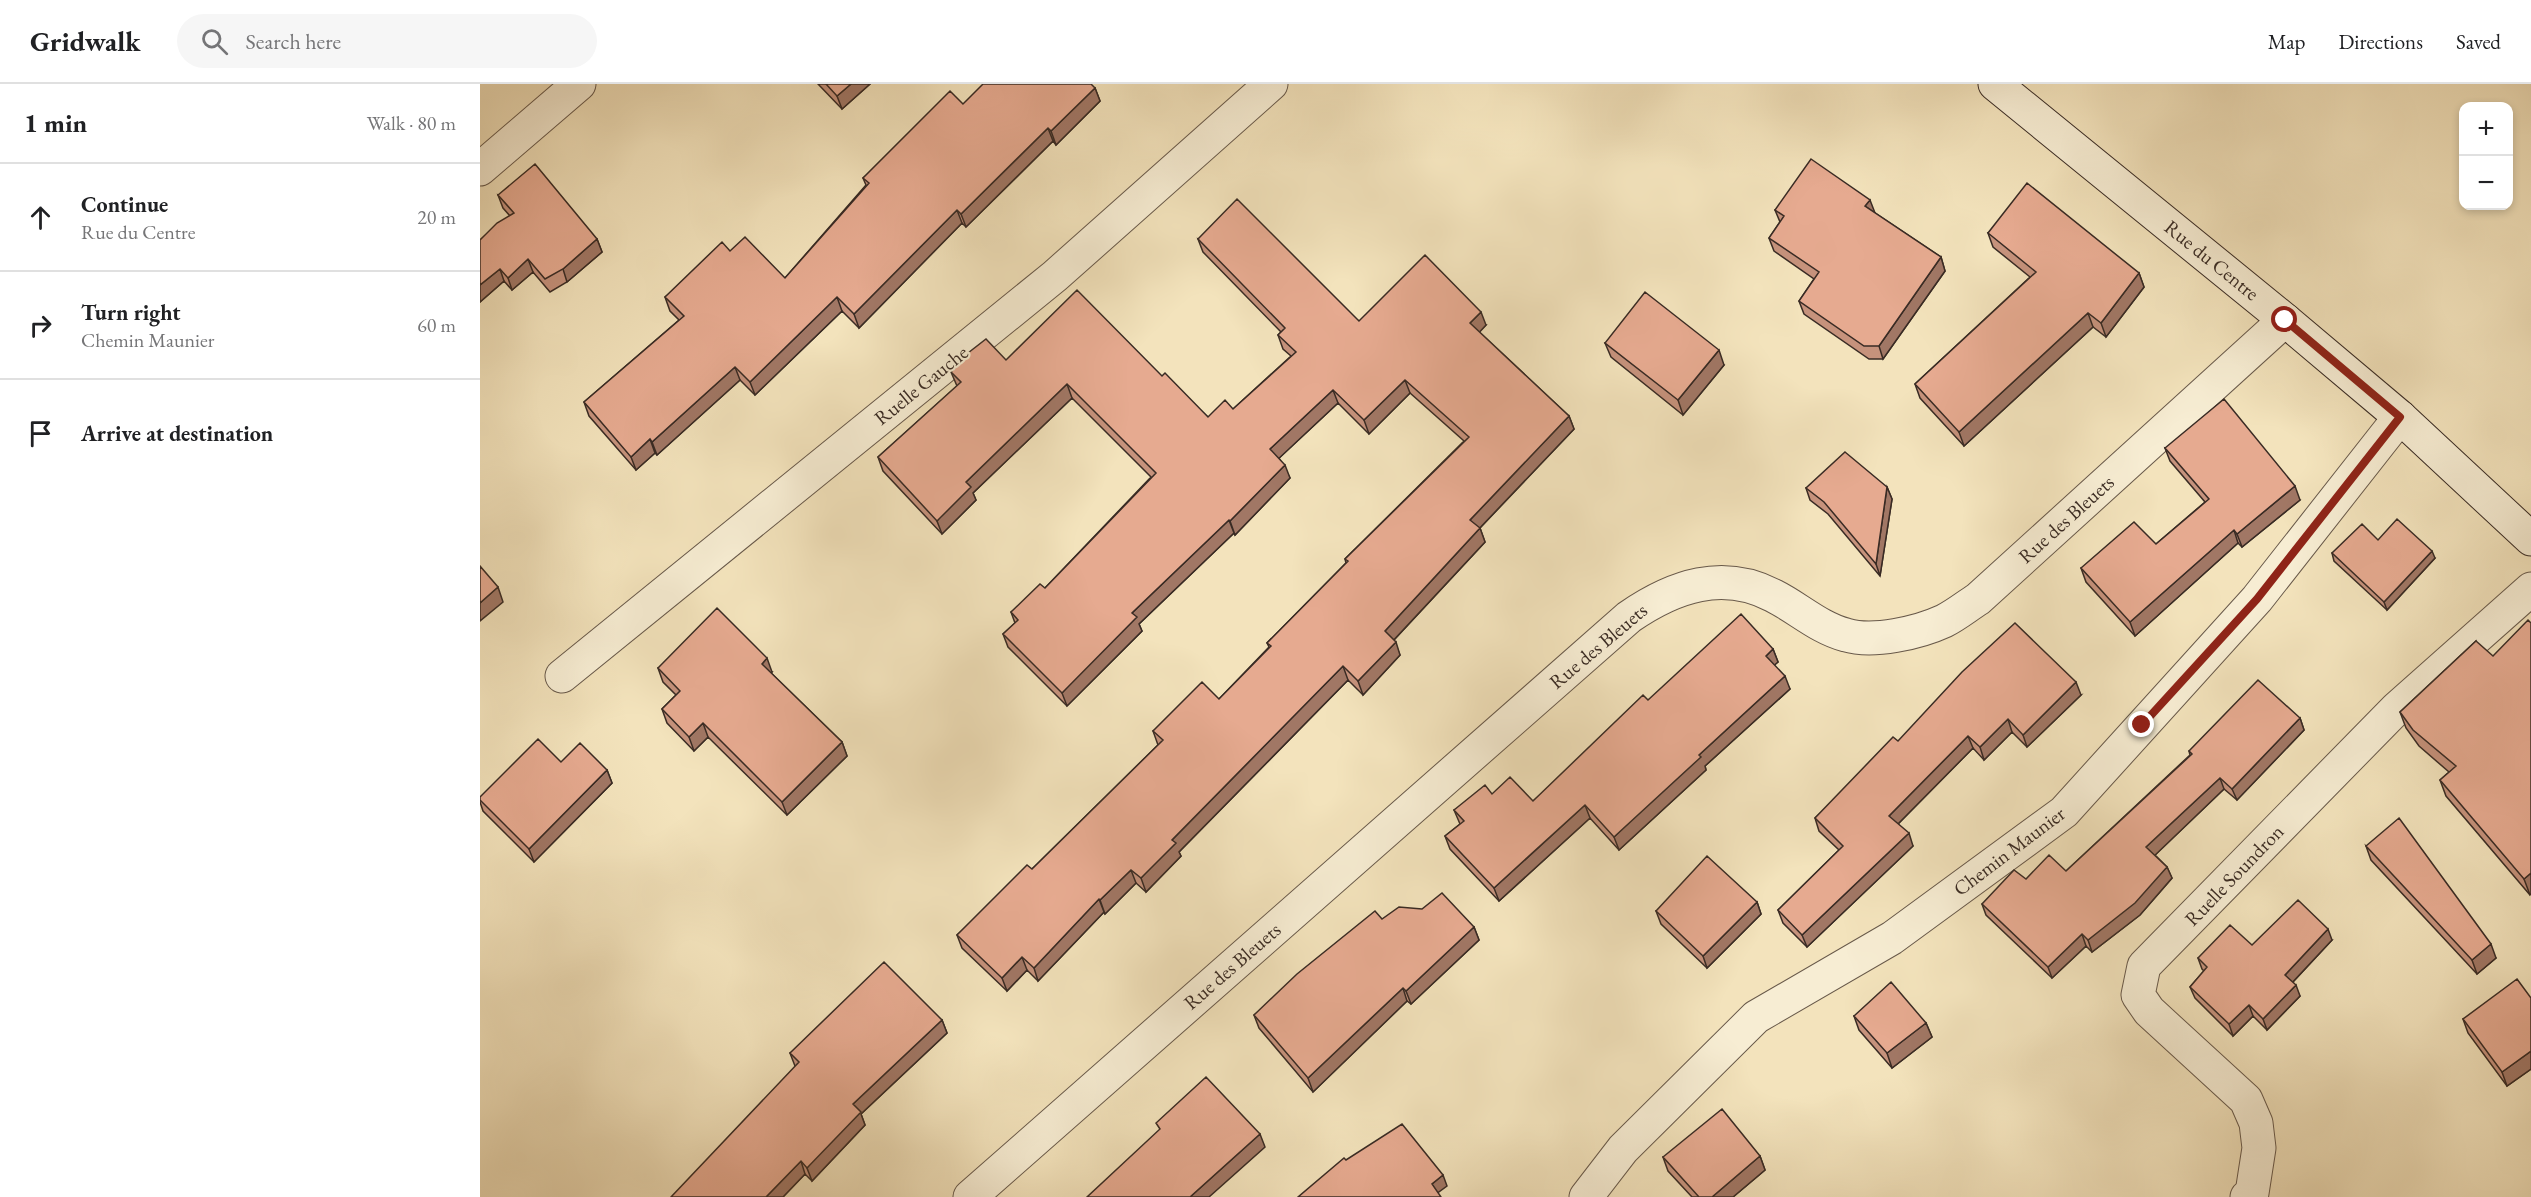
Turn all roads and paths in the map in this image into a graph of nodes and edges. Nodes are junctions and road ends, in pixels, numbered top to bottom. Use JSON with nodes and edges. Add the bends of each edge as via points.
{"nodes":[{"id":1,"x":579,"y":84,"type":"edge"},
{"id":2,"x":1271,"y":84,"type":"edge"},
{"id":3,"x":1995,"y":84,"type":"edge"},
{"id":4,"x":480,"y":169,"type":"edge"},
{"id":5,"x":2285,"y":320,"type":"junction"},
{"id":6,"x":2400,"y":417,"type":"junction"},
{"id":7,"x":2531,"y":539,"type":"edge"},
{"id":8,"x":2531,"y":589,"type":"edge"},
{"id":9,"x":562,"y":676,"type":"dead end"},
{"id":10,"x":970,"y":1197,"type":"edge"},
{"id":11,"x":1586,"y":1197,"type":"edge"},
{"id":12,"x":2247,"y":1197,"type":"edge"}],
"edges":[{"from":1,"to":4,"type":"street"},
{"from":2,"to":9,"type":"street","name":"Ruelle Gauche","via":[[1055,276]]},
{"from":3,"to":5,"type":"street","name":"Rue du Centre"},
{"from":5,"to":6,"type":"street","name":"Rue du Centre"},
{"from":5,"to":10,"type":"street","name":"Rue des Bleuets","via":[[1978,599],[1943,621],[1872,639],[1846,636],[1824,627],[1773,595],[1744,584],[1717,582],[1654,599],[1620,624]]},
{"from":6,"to":7,"type":"street","name":"Rue du Centre"},
{"from":6,"to":11,"type":"street","name":"Chemin Maunier","via":[[2257,599],[2064,812],[1892,938],[1756,1017],[1623,1149]]},
{"from":8,"to":12,"type":"street","name":"Ruelle Soundron","via":[[2397,708],[2144,966],[2138,995],[2149,1011],[2246,1100],[2256,1123],[2259,1148],[2252,1193]]}]}
